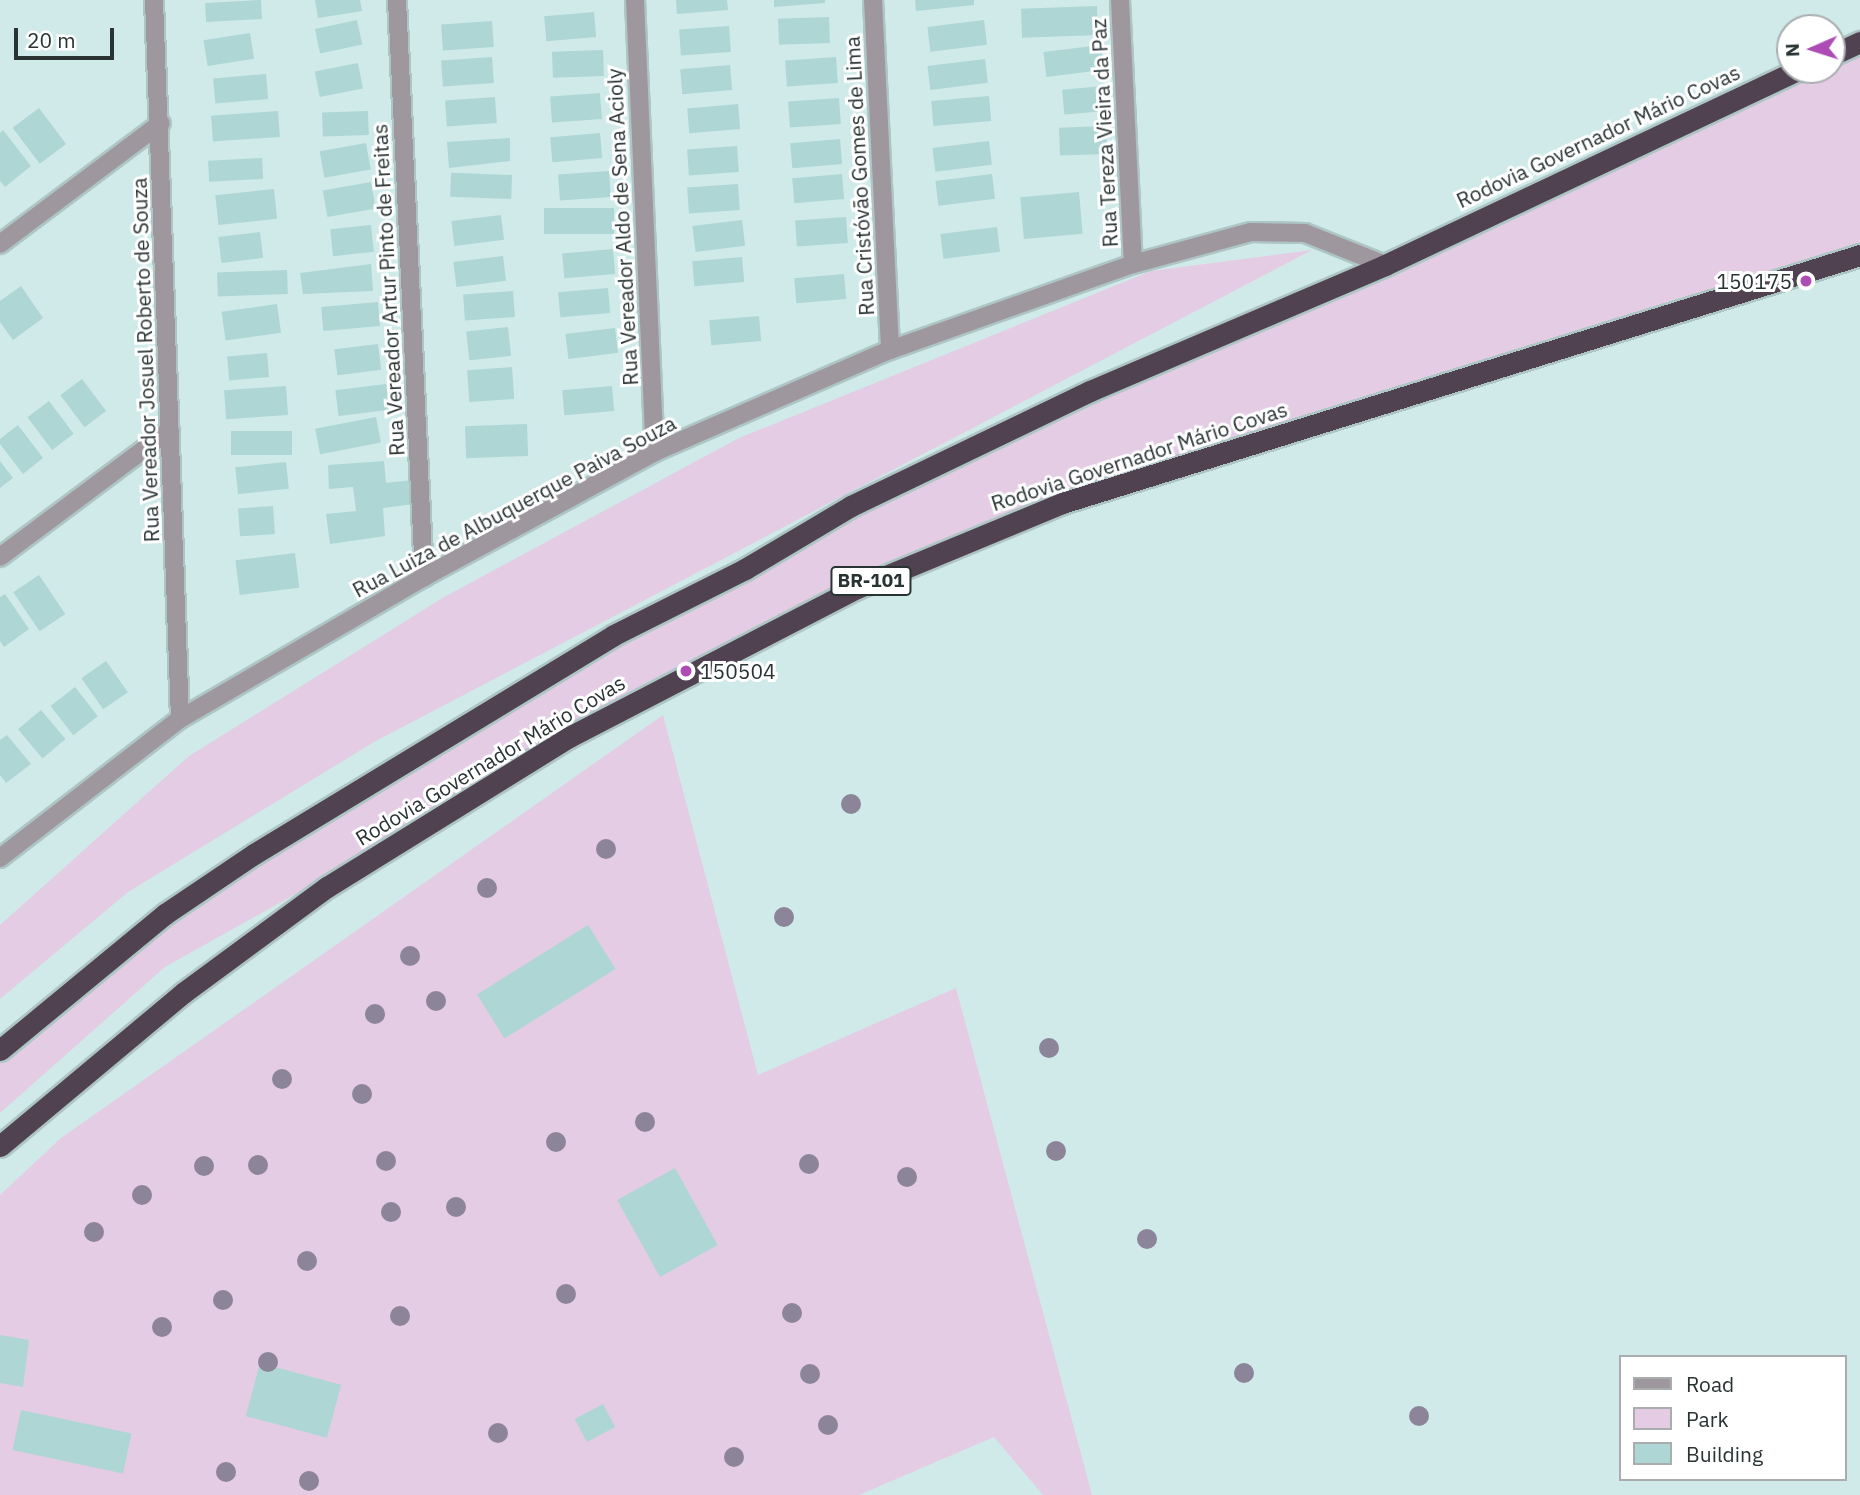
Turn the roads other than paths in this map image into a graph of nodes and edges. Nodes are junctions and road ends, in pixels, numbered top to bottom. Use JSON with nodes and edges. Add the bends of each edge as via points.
{"nodes":[{"id":1,"x":154,"y":0,"type":"edge"},
{"id":2,"x":397,"y":0,"type":"edge"},
{"id":3,"x":635,"y":0,"type":"edge"},
{"id":4,"x":873,"y":0,"type":"edge"},
{"id":5,"x":1120,"y":0,"type":"edge"},
{"id":6,"x":1776,"y":80,"type":"edge"},
{"id":7,"x":161,"y":123,"type":"junction"},
{"id":8,"x":0,"y":244,"type":"edge"},
{"id":9,"x":1860,"y":255,"type":"edge"},
{"id":10,"x":1133,"y":264,"type":"junction"},
{"id":11,"x":1385,"y":265,"type":"junction"},
{"id":12,"x":890,"y":350,"type":"junction"},
{"id":13,"x":170,"y":430,"type":"junction"},
{"id":14,"x":655,"y":452,"type":"junction"},
{"id":15,"x":0,"y":557,"type":"edge"},
{"id":16,"x":424,"y":577,"type":"junction"},
{"id":17,"x":180,"y":719,"type":"junction"},
{"id":18,"x":0,"y":858,"type":"edge"},
{"id":19,"x":0,"y":1050,"type":"edge"},
{"id":20,"x":0,"y":1146,"type":"edge"}],
"edges":[{"from":1,"to":7,"type":"street","name":"Rua Vereador Josuel Roberto de Souza"},
{"from":2,"to":16,"type":"street","name":"Rua Vereador Artur Pinto de Freitas"},
{"from":3,"to":14,"type":"street","name":"Rua Vereador Aldo de Sena Acioly"},
{"from":4,"to":12,"type":"street","name":"Rua Cristóvão Gomes de Lima"},
{"from":5,"to":10,"type":"street","name":"Rua Tereza Vieira da Paz"},
{"from":6,"to":11,"type":"highway","name":"Rodovia Governador Mário Covas"},
{"from":7,"to":8,"type":"street"},
{"from":7,"to":13,"type":"street","name":"Rua Vereador Josuel Roberto de Souza"},
{"from":9,"to":20,"type":"highway","name":"Rodovia Governador Mário Covas","number":"BR-101","via":[[1062,503],[857,588],[569,737],[369,859],[183,993]]},
{"from":10,"to":11,"type":"street","name":"Rua Luiza de Albuquerque Paiva Souza","via":[[1251,232],[1305,233]]},
{"from":10,"to":12,"type":"street","name":"Rua Luiza de Albuquerque Paiva Souza"},
{"from":11,"to":19,"type":"highway","name":"Rodovia Governador Mário Covas","via":[[1077,397],[852,506],[745,569],[614,635],[254,853],[165,914]]},
{"from":12,"to":14,"type":"street","name":"Rua Luiza de Albuquerque Paiva Souza"},
{"from":13,"to":15,"type":"street"},
{"from":13,"to":17,"type":"street","name":"Rua Vereador Josuel Roberto de Souza"},
{"from":14,"to":16,"type":"street","name":"Rua Luiza de Albuquerque Paiva Souza"},
{"from":16,"to":17,"type":"street","name":"Rua Luiza de Albuquerque Paiva Souza"},
{"from":17,"to":18,"type":"street","name":"Rua Luiza de Albuquerque Paiva Souza"}]}
